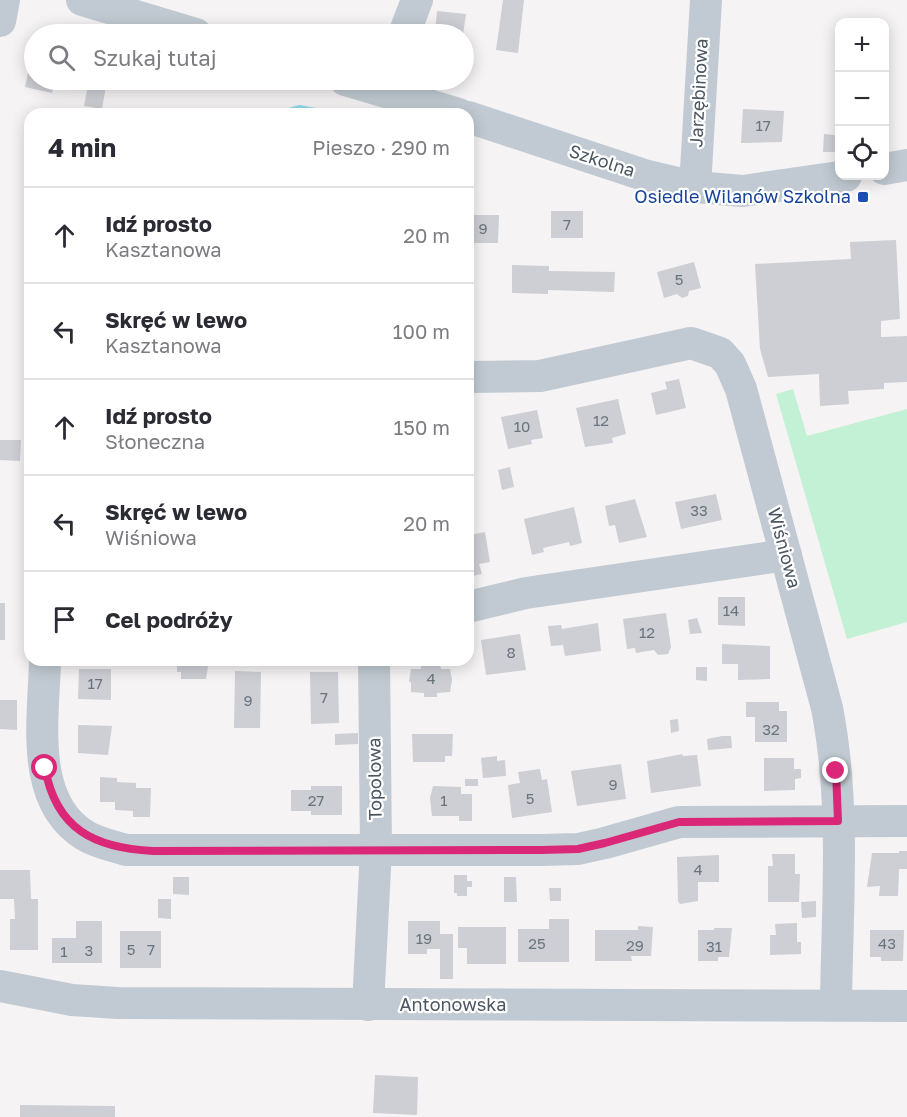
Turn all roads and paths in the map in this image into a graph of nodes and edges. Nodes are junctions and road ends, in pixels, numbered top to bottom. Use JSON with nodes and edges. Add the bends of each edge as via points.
{"nodes":[{"id":1,"x":4,"y":0,"type":"edge"},
{"id":2,"x":82,"y":0,"type":"edge"},
{"id":3,"x":417,"y":0,"type":"edge"},
{"id":4,"x":706,"y":0,"type":"edge"},
{"id":5,"x":0,"y":21,"type":"edge"},
{"id":6,"x":162,"y":24,"type":"edge"},
{"id":7,"x":408,"y":24,"type":"edge"},
{"id":8,"x":384,"y":95,"type":"edge"},
{"id":9,"x":435,"y":108,"type":"edge"},
{"id":10,"x":474,"y":119,"type":"edge"},
{"id":11,"x":907,"y":165,"type":"edge"},
{"id":12,"x":889,"y":168,"type":"edge"},
{"id":13,"x":835,"y":178,"type":"edge"},
{"id":14,"x":695,"y":187,"type":"junction"},
{"id":15,"x":474,"y":377,"type":"edge"},
{"id":16,"x":786,"y":555,"type":"junction"},
{"id":17,"x":474,"y":605,"type":"edge"},
{"id":18,"x":45,"y":666,"type":"edge"},
{"id":19,"x":374,"y":666,"type":"edge"},
{"id":20,"x":838,"y":821,"type":"junction"},
{"id":21,"x":907,"y":821,"type":"edge"},
{"id":22,"x":376,"y":849,"type":"junction"},
{"id":23,"x":0,"y":986,"type":"edge"},
{"id":24,"x":368,"y":1005,"type":"junction"},
{"id":25,"x":836,"y":1005,"type":"junction"},
{"id":26,"x":907,"y":1006,"type":"edge"}],
"edges":[{"from":1,"to":5,"type":"street"},
{"from":2,"to":6,"type":"street"},
{"from":3,"to":7,"type":"street"},
{"from":4,"to":14,"type":"street","name":"Jarzębinowa"},
{"from":8,"to":9,"type":"street"},
{"from":10,"to":14,"type":"street","name":"Szkolna","via":[[644,175]]},
{"from":11,"to":12,"type":"street"},
{"from":13,"to":14,"type":"street","name":"Szkolna","via":[[743,191]]},
{"from":15,"to":16,"type":"street","name":"Wiśniowa","via":[[540,376],[692,343],[720,353],[730,364],[741,389]]},
{"from":16,"to":17,"type":"street","via":[[526,592]]},
{"from":16,"to":20,"type":"street","name":"Wiśniowa","via":[[834,741]]},
{"from":18,"to":22,"type":"street","via":[[44,752],[48,785],[62,813],[87,836],[126,850]]},
{"from":19,"to":22,"type":"street","name":"Topolowa"},
{"from":20,"to":21,"type":"street"},
{"from":20,"to":22,"type":"street","via":[[679,822],[578,849]]},
{"from":20,"to":25,"type":"street","name":"Wiśniowa"},
{"from":22,"to":24,"type":"street","name":"Topolowa"},
{"from":23,"to":24,"type":"street","name":"Antonowska","via":[[72,1000],[118,1003]]},
{"from":24,"to":25,"type":"street","name":"Antonowska"},
{"from":25,"to":26,"type":"street","name":"Antonowska"}]}
